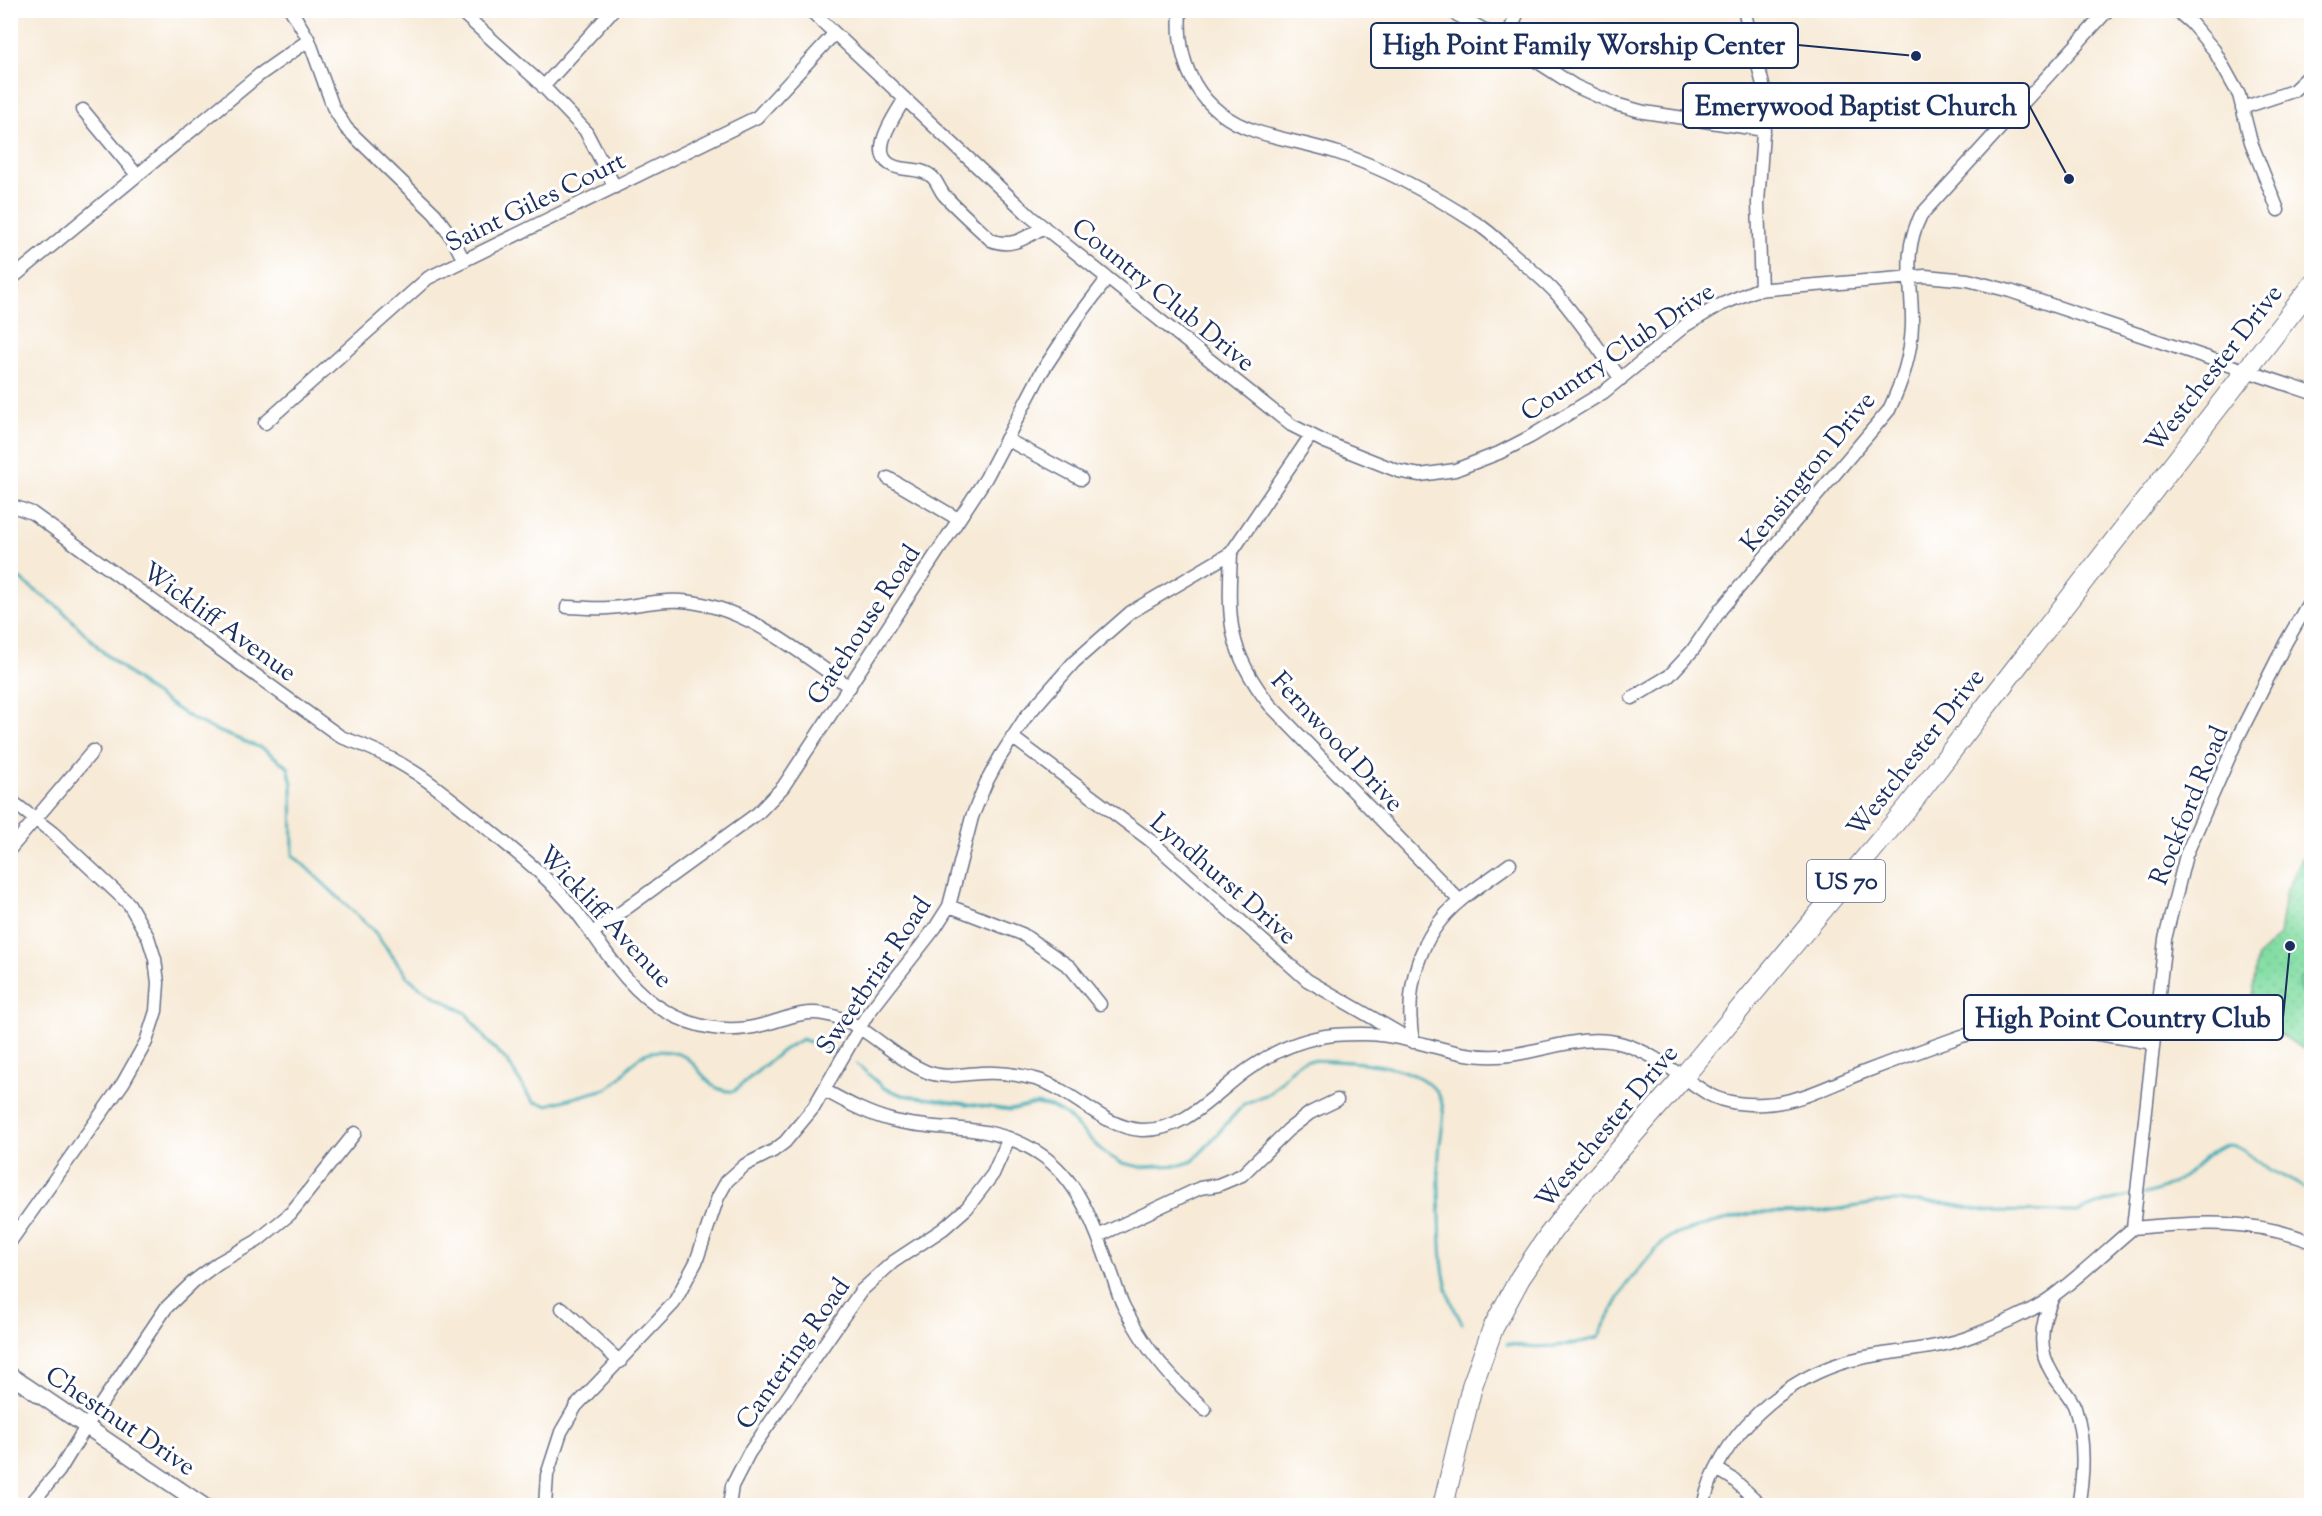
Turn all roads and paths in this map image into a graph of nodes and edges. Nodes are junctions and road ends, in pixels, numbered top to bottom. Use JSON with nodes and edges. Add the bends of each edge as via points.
{"nodes":[{"id":1,"x":291,"y":10,"type":"edge"},
{"id":2,"x":459,"y":10,"type":"edge"},
{"id":3,"x":613,"y":10,"type":"edge"},
{"id":4,"x":810,"y":10,"type":"edge"},
{"id":5,"x":1180,"y":10,"type":"edge"},
{"id":6,"x":1448,"y":10,"type":"edge"},
{"id":7,"x":1519,"y":10,"type":"edge"},
{"id":8,"x":1744,"y":10,"type":"edge"},
{"id":9,"x":2108,"y":10,"type":"edge"},
{"id":10,"x":2176,"y":10,"type":"edge"},
{"id":11,"x":834,"y":34,"type":"junction"},
{"id":12,"x":309,"y":40,"type":"junction"},
{"id":13,"x":1505,"y":41,"type":"junction"},
{"id":14,"x":2312,"y":73,"type":"edge"},
{"id":15,"x":543,"y":87,"type":"junction"},
{"id":16,"x":904,"y":100,"type":"junction"},
{"id":17,"x":2242,"y":108,"type":"junction"},
{"id":18,"x":83,"y":110,"type":"dead end"},
{"id":19,"x":1764,"y":130,"type":"junction"},
{"id":20,"x":137,"y":175,"type":"junction"},
{"id":21,"x":615,"y":187,"type":"junction"},
{"id":22,"x":2278,"y":210,"type":"dead end"},
{"id":23,"x":1044,"y":227,"type":"junction"},
{"id":24,"x":464,"y":261,"type":"junction"},
{"id":25,"x":1909,"y":278,"type":"junction"},
{"id":26,"x":1107,"y":279,"type":"junction"},
{"id":27,"x":10,"y":280,"type":"edge"},
{"id":28,"x":2312,"y":286,"type":"edge"},
{"id":29,"x":1761,"y":290,"type":"junction"},
{"id":30,"x":2246,"y":370,"type":"junction"},
{"id":31,"x":1621,"y":379,"type":"junction"},
{"id":32,"x":2312,"y":393,"type":"edge"},
{"id":33,"x":265,"y":423,"type":"dead end"},
{"id":34,"x":1311,"y":435,"type":"junction"},
{"id":35,"x":1006,"y":439,"type":"junction"},
{"id":36,"x":888,"y":478,"type":"dead end"},
{"id":37,"x":1081,"y":479,"type":"dead end"},
{"id":38,"x":10,"y":505,"type":"edge"},
{"id":39,"x":958,"y":519,"type":"junction"},
{"id":40,"x":1231,"y":553,"type":"junction"},
{"id":41,"x":2312,"y":597,"type":"edge"},
{"id":42,"x":567,"y":606,"type":"dead end"},
{"id":43,"x":850,"y":687,"type":"junction"},
{"id":44,"x":1632,"y":698,"type":"dead end"},
{"id":45,"x":1012,"y":737,"type":"junction"},
{"id":46,"x":93,"y":751,"type":"dead end"},
{"id":47,"x":10,"y":800,"type":"edge"},
{"id":48,"x":36,"y":819,"type":"junction"},
{"id":49,"x":10,"y":849,"type":"edge"},
{"id":50,"x":1510,"y":864,"type":"dead end"},
{"id":51,"x":1460,"y":901,"type":"junction"},
{"id":52,"x":949,"y":906,"type":"junction"},
{"id":53,"x":591,"y":934,"type":"junction"},
{"id":54,"x":1100,"y":1004,"type":"dead end"},
{"id":55,"x":860,"y":1028,"type":"junction"},
{"id":56,"x":1413,"y":1041,"type":"junction"},
{"id":57,"x":2153,"y":1043,"type":"junction"},
{"id":58,"x":1684,"y":1076,"type":"junction"},
{"id":59,"x":824,"y":1090,"type":"junction"},
{"id":60,"x":1337,"y":1100,"type":"dead end"},
{"id":61,"x":356,"y":1133,"type":"dead end"},
{"id":62,"x":1009,"y":1138,"type":"junction"},
{"id":63,"x":2133,"y":1228,"type":"junction"},
{"id":64,"x":1098,"y":1236,"type":"junction"},
{"id":65,"x":10,"y":1242,"type":"edge"},
{"id":66,"x":2312,"y":1242,"type":"edge"},
{"id":67,"x":2053,"y":1296,"type":"junction"},
{"id":68,"x":562,"y":1308,"type":"dead end"},
{"id":69,"x":620,"y":1362,"type":"junction"},
{"id":70,"x":10,"y":1375,"type":"edge"},
{"id":71,"x":1205,"y":1410,"type":"dead end"},
{"id":72,"x":87,"y":1425,"type":"junction"},
{"id":73,"x":1717,"y":1469,"type":"junction"},
{"id":74,"x":2081,"y":1503,"type":"edge"},
{"id":75,"x":29,"y":1506,"type":"edge"},
{"id":76,"x":204,"y":1506,"type":"edge"},
{"id":77,"x":545,"y":1506,"type":"edge"},
{"id":78,"x":729,"y":1506,"type":"edge"},
{"id":79,"x":1443,"y":1506,"type":"edge"},
{"id":80,"x":1703,"y":1506,"type":"edge"},
{"id":81,"x":1762,"y":1506,"type":"edge"}],
"edges":[{"from":1,"to":12,"type":"street"},
{"from":2,"to":15,"type":"street"},
{"from":3,"to":15,"type":"street"},
{"from":4,"to":11,"type":"street","name":"Country Club Drive"},
{"from":5,"to":31,"type":"street","via":[[1178,34],[1185,65],[1190,80],[1211,104],[1253,131],[1338,153],[1382,171],[1476,223],[1554,292]]},
{"from":6,"to":13,"type":"street"},
{"from":7,"to":13,"type":"street"},
{"from":8,"to":19,"type":"street","via":[[1763,85]]},
{"from":9,"to":25,"type":"street","name":"Kensington Drive","via":[[1922,215],[1910,245]]},
{"from":10,"to":17,"type":"street","via":[[2214,50],[2239,94]]},
{"from":11,"to":16,"type":"street","name":"Country Club Drive"},
{"from":11,"to":21,"type":"street","name":"Saint Giles Court","via":[[757,117]]},
{"from":12,"to":20,"type":"street","via":[[259,75]]},
{"from":12,"to":24,"type":"street","via":[[333,107],[346,128],[435,214]]},
{"from":13,"to":19,"type":"street","via":[[1575,86],[1616,104],[1644,112]]},
{"from":14,"to":17,"type":"street","via":[[2293,91]]},
{"from":15,"to":21,"type":"street","via":[[585,130]]},
{"from":16,"to":23,"type":"street","name":"Country Club Drive"},
{"from":16,"to":23,"type":"street","via":[[883,137],[882,148],[890,164],[932,176],[943,193],[991,240],[1000,244],[1011,244]]},
{"from":17,"to":22,"type":"street"},
{"from":18,"to":20,"type":"street"},
{"from":19,"to":29,"type":"street","via":[[1758,203]]},
{"from":20,"to":27,"type":"street"},
{"from":21,"to":24,"type":"street","name":"Saint Giles Court"},
{"from":23,"to":26,"type":"street","name":"Country Club Drive"},
{"from":24,"to":33,"type":"street","name":"Saint Giles Court","via":[[428,278]]},
{"from":25,"to":29,"type":"street","name":"Country Club Drive"},
{"from":25,"to":30,"type":"street","name":"Country Club Drive","via":[[1968,280],[2010,291]]},
{"from":25,"to":44,"type":"street","name":"Kensington Drive","via":[[1910,351],[1890,410],[1721,609],[1692,651],[1669,676]]},
{"from":26,"to":34,"type":"street","name":"Country Club Drive","via":[[1292,425]]},
{"from":26,"to":35,"type":"street","name":"Gatehouse Road","via":[[1041,373]]},
{"from":28,"to":30,"type":"main road","name":"Westchester Drive","number":"US 70"},
{"from":29,"to":31,"type":"street","name":"Country Club Drive","via":[[1720,305],[1686,326]]},
{"from":30,"to":32,"type":"street","name":"Country Club Drive"},
{"from":30,"to":58,"type":"main road","name":"Westchester Drive","number":"US 70","via":[[1908,807]]},
{"from":31,"to":34,"type":"street","name":"Country Club Drive","via":[[1530,437],[1443,473],[1420,475],[1398,471]]},
{"from":34,"to":40,"type":"street","name":"Sweetbriar Road"},
{"from":35,"to":37,"type":"street"},
{"from":35,"to":39,"type":"street","name":"Gatehouse Road"},
{"from":36,"to":39,"type":"street"},
{"from":38,"to":53,"type":"street","name":"Wickliff Avenue","via":[[32,513],[341,737],[388,755],[429,781],[546,877]]},
{"from":39,"to":43,"type":"street","name":"Gatehouse Road"},
{"from":40,"to":45,"type":"street","name":"Sweetbriar Road","via":[[1131,612],[1101,637],[1074,662]]},
{"from":40,"to":51,"type":"street","name":"Fernwood Drive","via":[[1228,602],[1232,634],[1252,682]]},
{"from":41,"to":57,"type":"street","name":"Rockford Road","via":[[2238,736],[2186,855],[2165,939]]},
{"from":42,"to":43,"type":"street","via":[[609,608],[679,600],[719,608],[769,632]]},
{"from":43,"to":53,"type":"street","name":"Gatehouse Road","via":[[783,787],[758,813]]},
{"from":45,"to":52,"type":"street","name":"Sweetbriar Road","via":[[972,817]]},
{"from":45,"to":56,"type":"street","name":"Lyndhurst Drive","via":[[1151,841],[1307,980]]},
{"from":46,"to":48,"type":"street"},
{"from":47,"to":48,"type":"street"},
{"from":48,"to":49,"type":"street"},
{"from":48,"to":65,"type":"street","via":[[117,892],[137,916],[155,959],[158,997],[147,1042],[123,1083]]},
{"from":50,"to":51,"type":"street"},
{"from":51,"to":56,"type":"street","via":[[1432,933],[1416,966],[1409,1004]]},
{"from":52,"to":54,"type":"street","via":[[1022,934],[1070,967]]},
{"from":52,"to":55,"type":"street","name":"Sweetbriar Road"},
{"from":53,"to":55,"type":"street","name":"Wickliff Avenue","via":[[639,992],[665,1011],[692,1023],[721,1030],[747,1029],[790,1015],[814,1013],[838,1017]]},
{"from":55,"to":56,"type":"street","name":"Wickliff Avenue","via":[[929,1073],[951,1077],[999,1073],[1036,1079],[1053,1084],[1116,1124],[1145,1130],[1182,1121],[1247,1070],[1296,1043],[1334,1035],[1379,1034]]},
{"from":55,"to":59,"type":"street","name":"Sweetbriar Road"},
{"from":56,"to":58,"type":"street","name":"Wickliff Avenue","via":[[1457,1053],[1492,1056],[1527,1054],[1587,1041],[1622,1043]]},
{"from":57,"to":58,"type":"street","name":"Wickliff Avenue","via":[[2064,1031],[1988,1031],[1962,1036],[1797,1098],[1766,1104],[1743,1104],[1712,1096]]},
{"from":57,"to":63,"type":"street","name":"Rockford Road"},
{"from":58,"to":79,"type":"main road","name":"Westchester Drive","number":"US 70","via":[[1576,1200],[1520,1278],[1493,1329],[1472,1386]]},
{"from":59,"to":62,"type":"street","via":[[858,1109],[890,1120],[975,1129]]},
{"from":59,"to":69,"type":"street","name":"Sweetbriar Road","via":[[785,1142],[745,1165],[728,1181],[718,1197],[681,1293]]},
{"from":60,"to":64,"type":"street","via":[[1310,1113],[1288,1130],[1242,1175],[1200,1188]]},
{"from":61,"to":72,"type":"street","via":[[290,1214],[257,1241],[194,1281],[166,1308]]},
{"from":62,"to":64,"type":"street","via":[[1042,1155],[1063,1174],[1084,1203]]},
{"from":62,"to":78,"type":"street","name":"Cantering Road","via":[[993,1174],[967,1208],[893,1262],[861,1291],[749,1453],[732,1486]]},
{"from":63,"to":66,"type":"street","via":[[2186,1222],[2242,1224]]},
{"from":63,"to":67,"type":"street"},
{"from":64,"to":71,"type":"street","via":[[1123,1305],[1160,1364]]},
{"from":67,"to":73,"type":"street","via":[[1972,1336],[1932,1348],[1853,1360],[1812,1376],[1759,1412],[1737,1436]]},
{"from":67,"to":74,"type":"street","via":[[2045,1314],[2043,1353],[2075,1407],[2082,1442]]},
{"from":68,"to":69,"type":"street"},
{"from":69,"to":77,"type":"street","name":"Sweetbriar Road","via":[[576,1406],[561,1432],[547,1475]]},
{"from":70,"to":72,"type":"street","name":"Chestnut Drive"},
{"from":72,"to":75,"type":"street","via":[[59,1471]]},
{"from":72,"to":76,"type":"street","name":"Chestnut Drive"},
{"from":73,"to":80,"type":"street"},
{"from":73,"to":81,"type":"street"}]}
